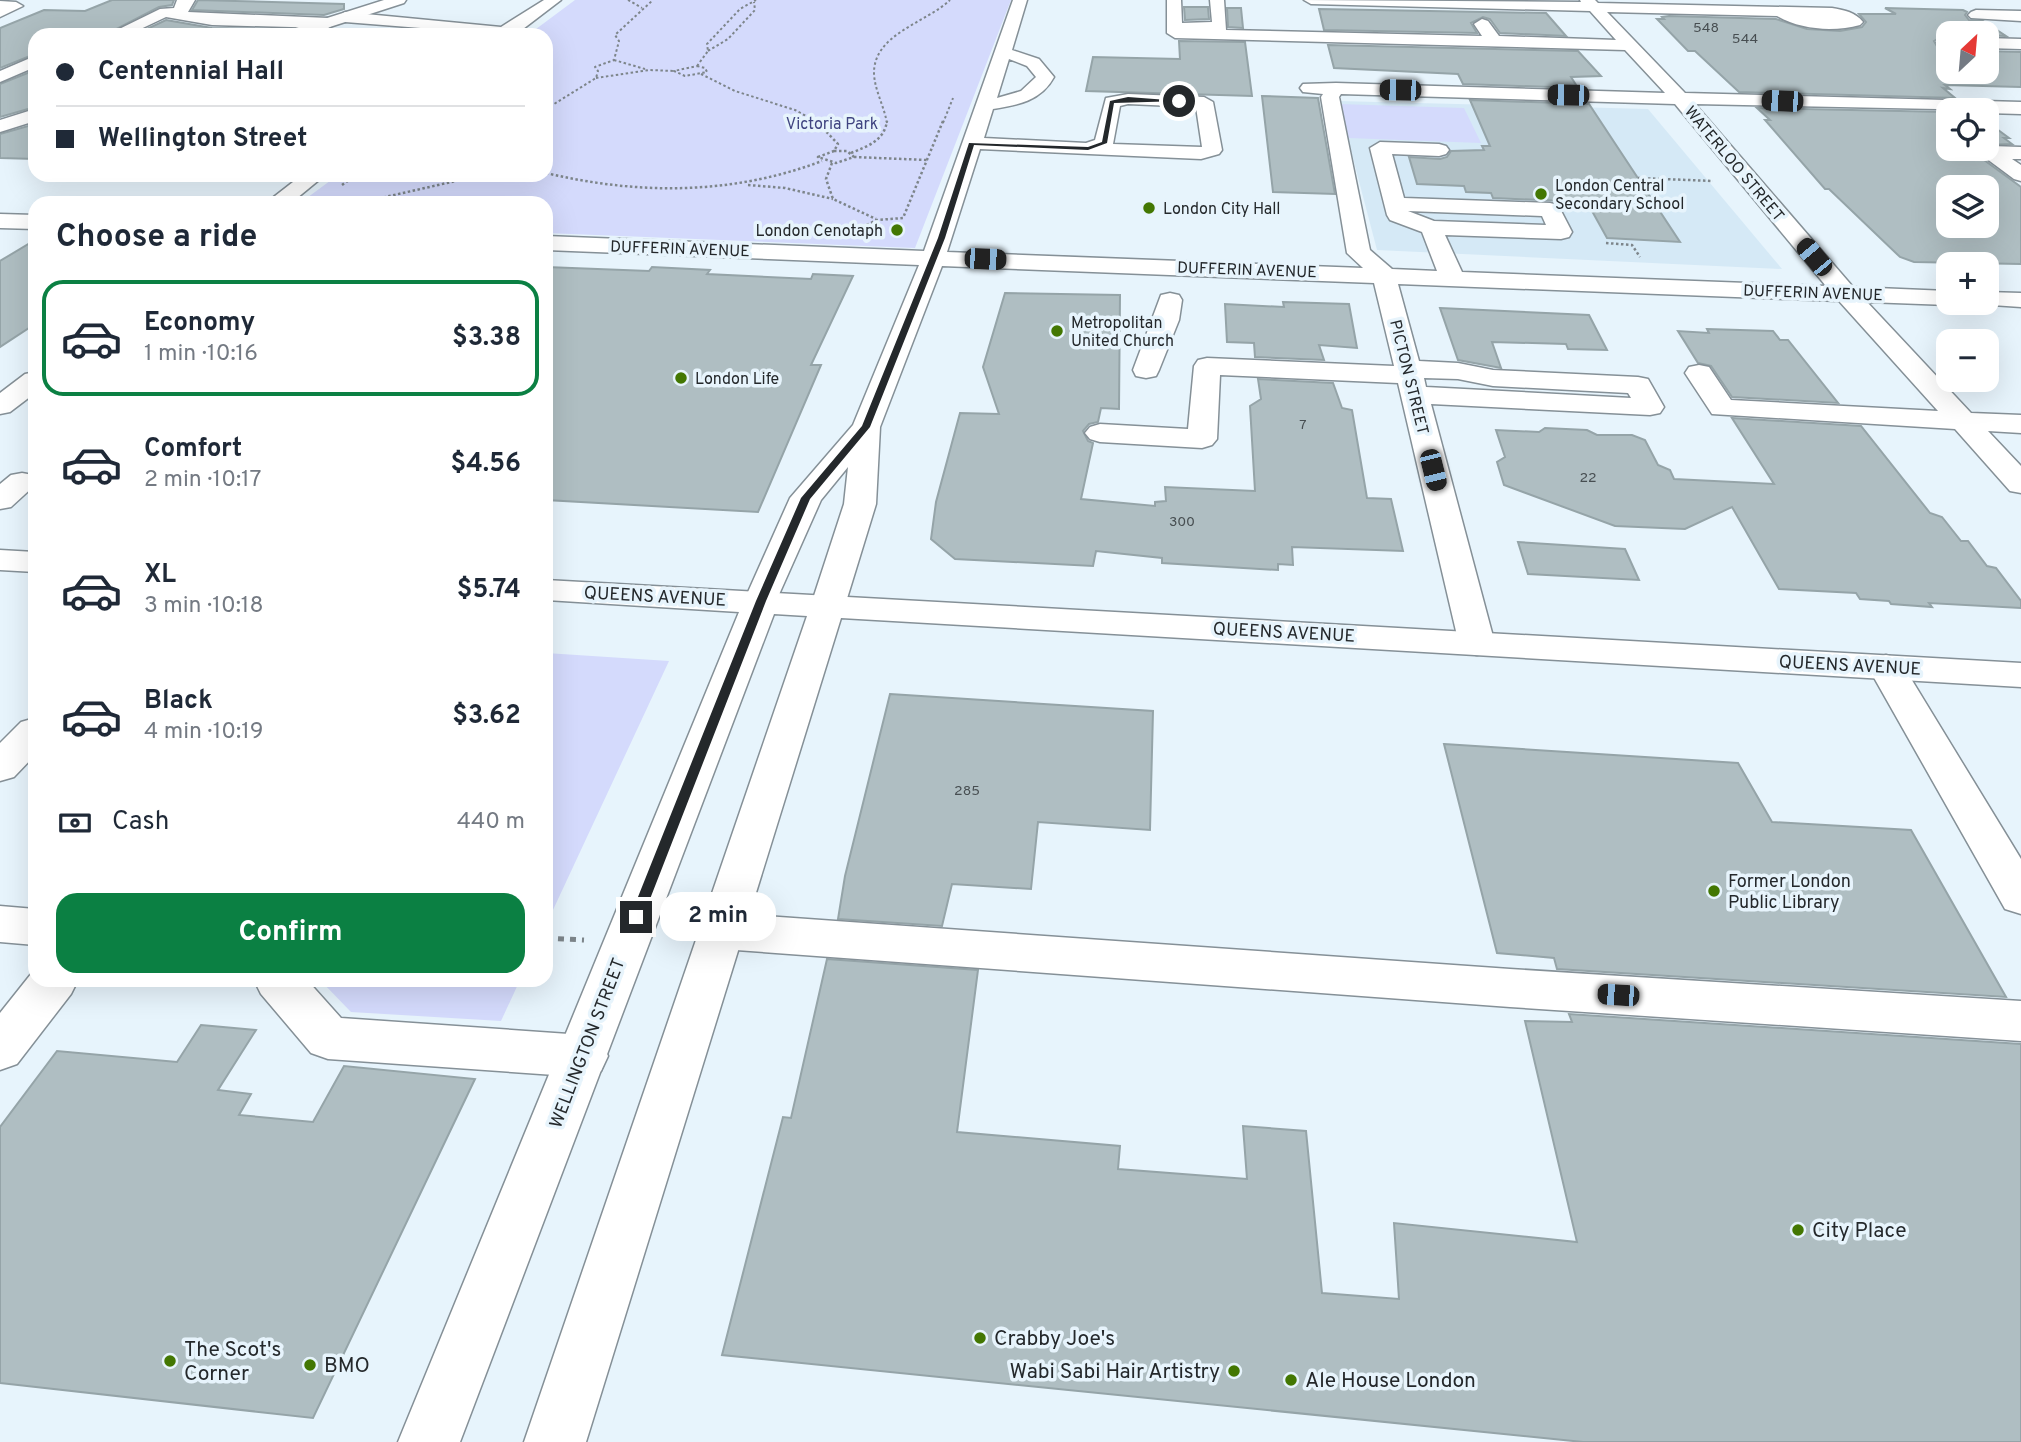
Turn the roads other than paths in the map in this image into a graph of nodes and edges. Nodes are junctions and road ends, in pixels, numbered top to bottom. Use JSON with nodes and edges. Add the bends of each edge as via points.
{"nodes":[{"id":1,"x":188,"y":0,"type":"edge"},
{"id":2,"x":554,"y":0,"type":"edge"},
{"id":3,"x":1020,"y":0,"type":"edge"},
{"id":4,"x":1174,"y":0,"type":"edge"},
{"id":5,"x":1217,"y":0,"type":"edge"},
{"id":6,"x":1311,"y":0,"type":"edge"},
{"id":7,"x":402,"y":1,"type":"edge"},
{"id":8,"x":1590,"y":3,"type":"edge"},
{"id":9,"x":0,"y":5,"type":"edge"},
{"id":10,"x":507,"y":11,"type":"dead end"},
{"id":11,"x":0,"y":12,"type":"edge"},
{"id":12,"x":174,"y":12,"type":"junction"},
{"id":13,"x":1755,"y":12,"type":"junction"},
{"id":14,"x":1781,"y":12,"type":"junction"},
{"id":15,"x":1832,"y":13,"type":"junction"},
{"id":16,"x":535,"y":14,"type":"junction"},
{"id":17,"x":1976,"y":15,"type":"dead end"},
{"id":18,"x":2021,"y":16,"type":"edge"},
{"id":19,"x":345,"y":17,"type":"junction"},
{"id":20,"x":328,"y":23,"type":"junction"},
{"id":21,"x":1482,"y":24,"type":"dead end"},
{"id":22,"x":1175,"y":26,"type":"junction"},
{"id":23,"x":130,"y":28,"type":"edge"},
{"id":24,"x":312,"y":28,"type":"edge"},
{"id":25,"x":448,"y":28,"type":"edge"},
{"id":26,"x":513,"y":28,"type":"edge"},
{"id":27,"x":1382,"y":38,"type":"junction"},
{"id":28,"x":1494,"y":41,"type":"junction"},
{"id":29,"x":1999,"y":43,"type":"edge"},
{"id":30,"x":2021,"y":44,"type":"edge"},
{"id":31,"x":1630,"y":45,"type":"junction"},
{"id":32,"x":1001,"y":53,"type":"junction"},
{"id":33,"x":1392,"y":56,"type":"dead end"},
{"id":34,"x":28,"y":66,"type":"edge"},
{"id":35,"x":4,"y":85,"type":"edge"},
{"id":36,"x":1309,"y":88,"type":"dead end"},
{"id":37,"x":1336,"y":88,"type":"junction"},
{"id":38,"x":1680,"y":98,"type":"junction"},
{"id":39,"x":985,"y":105,"type":"junction"},
{"id":40,"x":1919,"y":105,"type":"junction"},
{"id":41,"x":2021,"y":108,"type":"edge"},
{"id":42,"x":28,"y":117,"type":"edge"},
{"id":43,"x":1936,"y":118,"type":"edge"},
{"id":44,"x":0,"y":126,"type":"edge"},
{"id":45,"x":972,"y":143,"type":"junction"},
{"id":46,"x":1088,"y":149,"type":"junction"},
{"id":47,"x":1438,"y":150,"type":"dead end"},
{"id":48,"x":1999,"y":151,"type":"edge"},
{"id":49,"x":2021,"y":153,"type":"edge"},
{"id":50,"x":1999,"y":160,"type":"edge"},
{"id":51,"x":2021,"y":176,"type":"edge"},
{"id":52,"x":306,"y":182,"type":"edge"},
{"id":53,"x":286,"y":196,"type":"edge"},
{"id":54,"x":1395,"y":204,"type":"junction"},
{"id":55,"x":0,"y":221,"type":"edge"},
{"id":56,"x":28,"y":222,"type":"edge"},
{"id":57,"x":1431,"y":228,"type":"junction"},
{"id":58,"x":553,"y":243,"type":"edge"},
{"id":59,"x":933,"y":258,"type":"junction"},
{"id":60,"x":1384,"y":274,"type":"junction"},
{"id":61,"x":1452,"y":277,"type":"junction"},
{"id":62,"x":1846,"y":294,"type":"junction"},
{"id":63,"x":1936,"y":298,"type":"edge"},
{"id":64,"x":1999,"y":299,"type":"edge"},
{"id":65,"x":1170,"y":300,"type":"dead end"},
{"id":66,"x":2021,"y":300,"type":"edge"},
{"id":67,"x":1173,"y":360,"type":"junction"},
{"id":68,"x":1699,"y":373,"type":"dead end"},
{"id":69,"x":1411,"y":380,"type":"junction"},
{"id":70,"x":28,"y":385,"type":"edge"},
{"id":71,"x":0,"y":406,"type":"edge"},
{"id":72,"x":1962,"y":421,"type":"junction"},
{"id":73,"x":2021,"y":424,"type":"edge"},
{"id":74,"x":866,"y":427,"type":"junction"},
{"id":75,"x":1100,"y":433,"type":"dead end"},
{"id":76,"x":2021,"y":484,"type":"edge"},
{"id":77,"x":0,"y":560,"type":"edge"},
{"id":78,"x":28,"y":562,"type":"edge"},
{"id":79,"x":553,"y":590,"type":"edge"},
{"id":80,"x":761,"y":601,"type":"junction"},
{"id":81,"x":828,"y":606,"type":"junction"},
{"id":82,"x":1477,"y":644,"type":"junction"},
{"id":83,"x":1886,"y":667,"type":"junction"},
{"id":84,"x":2021,"y":675,"type":"edge"},
{"id":85,"x":28,"y":738,"type":"edge"},
{"id":86,"x":0,"y":767,"type":"edge"},
{"id":87,"x":2021,"y":897,"type":"edge"},
{"id":88,"x":0,"y":923,"type":"edge"},
{"id":89,"x":28,"y":925,"type":"edge"},
{"id":90,"x":722,"y":930,"type":"junction"},
{"id":91,"x":49,"y":987,"type":"edge"},
{"id":92,"x":284,"y":987,"type":"edge"},
{"id":93,"x":2021,"y":1021,"type":"edge"},
{"id":94,"x":0,"y":1049,"type":"edge"},
{"id":95,"x":583,"y":1056,"type":"junction"},
{"id":96,"x":429,"y":1442,"type":"edge"},
{"id":97,"x":555,"y":1442,"type":"edge"}],
"edges":[{"from":1,"to":12,"type":"street","via":[[182,3],[185,8]]},
{"from":2,"to":16,"type":"street"},
{"from":3,"to":32,"type":"street","name":"WELLINGTON STREET"},
{"from":4,"to":22,"type":"street"},
{"from":5,"to":22,"type":"street","via":[[1220,27]]},
{"from":6,"to":8,"type":"street"},
{"from":7,"to":19,"type":"street"},
{"from":8,"to":13,"type":"street"},
{"from":8,"to":31,"type":"street","name":"WATERLOO STREET"},
{"from":9,"to":11,"type":"street","via":[[16,6]]},
{"from":10,"to":16,"type":"street"},
{"from":12,"to":20,"type":"street","via":[[178,17],[212,20]]},
{"from":12,"to":23,"type":"street"},
{"from":13,"to":14,"type":"street"},
{"from":13,"to":15,"type":"street","via":[[1747,4],[1814,5]]},
{"from":14,"to":15,"type":"street"},
{"from":14,"to":15,"type":"street","via":[[1801,22],[1855,22]]},
{"from":16,"to":26,"type":"street"},
{"from":17,"to":18,"type":"street"},
{"from":19,"to":20,"type":"street"},
{"from":19,"to":25,"type":"street"},
{"from":20,"to":24,"type":"street"},
{"from":21,"to":28,"type":"street"},
{"from":22,"to":27,"type":"street","via":[[1175,33],[1343,46]]},
{"from":27,"to":28,"type":"street","via":[[1423,40],[1431,53],[1475,54],[1466,41]]},
{"from":27,"to":33,"type":"street"},
{"from":28,"to":31,"type":"street"},
{"from":29,"to":30,"type":"street"},
{"from":31,"to":38,"type":"street","name":"WATERLOO STREET"},
{"from":32,"to":39,"type":"street","name":"WELLINGTON STREET"},
{"from":32,"to":39,"type":"street","via":[[1027,60],[1045,77],[1038,88],[1021,97]]},
{"from":34,"to":35,"type":"street"},
{"from":36,"to":37,"type":"street"},
{"from":37,"to":38,"type":"street"},
{"from":37,"to":60,"type":"street","via":[[1330,97],[1359,253]]},
{"from":38,"to":40,"type":"street"},
{"from":38,"to":62,"type":"street","name":"WATERLOO STREET"},
{"from":39,"to":45,"type":"street","name":"WELLINGTON STREET"},
{"from":40,"to":41,"type":"street"},
{"from":40,"to":43,"type":"street"},
{"from":42,"to":44,"type":"street"},
{"from":45,"to":46,"type":"street"},
{"from":45,"to":59,"type":"street","name":"WELLINGTON STREET"},
{"from":46,"to":46,"type":"street","via":[[1104,143],[1112,102],[1204,102],[1212,150]]},
{"from":47,"to":54,"type":"street","via":[[1380,148]]},
{"from":48,"to":49,"type":"street"},
{"from":50,"to":51,"type":"street"},
{"from":52,"to":53,"type":"street"},
{"from":54,"to":57,"type":"street","via":[[1398,215]]},
{"from":54,"to":57,"type":"street","via":[[1452,197],[1550,210],[1561,232]]},
{"from":55,"to":56,"type":"street"},
{"from":57,"to":61,"type":"street"},
{"from":58,"to":59,"type":"street","name":"DUFFERIN AVENUE"},
{"from":59,"to":60,"type":"street","name":"DUFFERIN AVENUE"},
{"from":59,"to":74,"type":"street","name":"WELLINGTON STREET"},
{"from":60,"to":61,"type":"street","name":"DUFFERIN AVENUE"},
{"from":60,"to":69,"type":"street","name":"PICTON STREET"},
{"from":61,"to":62,"type":"street","name":"DUFFERIN AVENUE"},
{"from":62,"to":63,"type":"street","name":"DUFFERIN AVENUE"},
{"from":62,"to":72,"type":"street","name":"WATERLOO STREET"},
{"from":64,"to":66,"type":"street"},
{"from":65,"to":67,"type":"street","via":[[1166,320]]},
{"from":67,"to":69,"type":"street"},
{"from":67,"to":75,"type":"street","via":[[1202,439]]},
{"from":68,"to":72,"type":"street","via":[[1722,408]]},
{"from":69,"to":69,"type":"street","via":[[1650,407],[1638,386],[1493,378],[1458,371]]},
{"from":69,"to":82,"type":"street","name":"PICTON STREET"},
{"from":70,"to":71,"type":"street"},
{"from":72,"to":73,"type":"street"},
{"from":72,"to":76,"type":"street","name":"WATERLOO STREET"},
{"from":74,"to":80,"type":"street","name":"WELLINGTON STREET","via":[[806,498]]},
{"from":74,"to":81,"type":"street","name":"WELLINGTON STREET","via":[[860,504]]},
{"from":77,"to":78,"type":"street"},
{"from":79,"to":80,"type":"street","name":"QUEENS AVENUE"},
{"from":80,"to":81,"type":"street","name":"QUEENS AVENUE"},
{"from":80,"to":95,"type":"street","name":"WELLINGTON STREET"},
{"from":81,"to":82,"type":"street","name":"QUEENS AVENUE"},
{"from":81,"to":90,"type":"street","name":"WELLINGTON STREET"},
{"from":82,"to":83,"type":"street","name":"QUEENS AVENUE"},
{"from":83,"to":84,"type":"street","name":"QUEENS AVENUE"},
{"from":83,"to":87,"type":"street"},
{"from":85,"to":86,"type":"street"},
{"from":88,"to":89,"type":"street"},
{"from":90,"to":93,"type":"street"},
{"from":90,"to":97,"type":"street","name":"WELLINGTON STREET"},
{"from":91,"to":94,"type":"street"},
{"from":92,"to":95,"type":"street","via":[[328,1038]]},
{"from":95,"to":96,"type":"street","name":"WELLINGTON STREET"}]}
